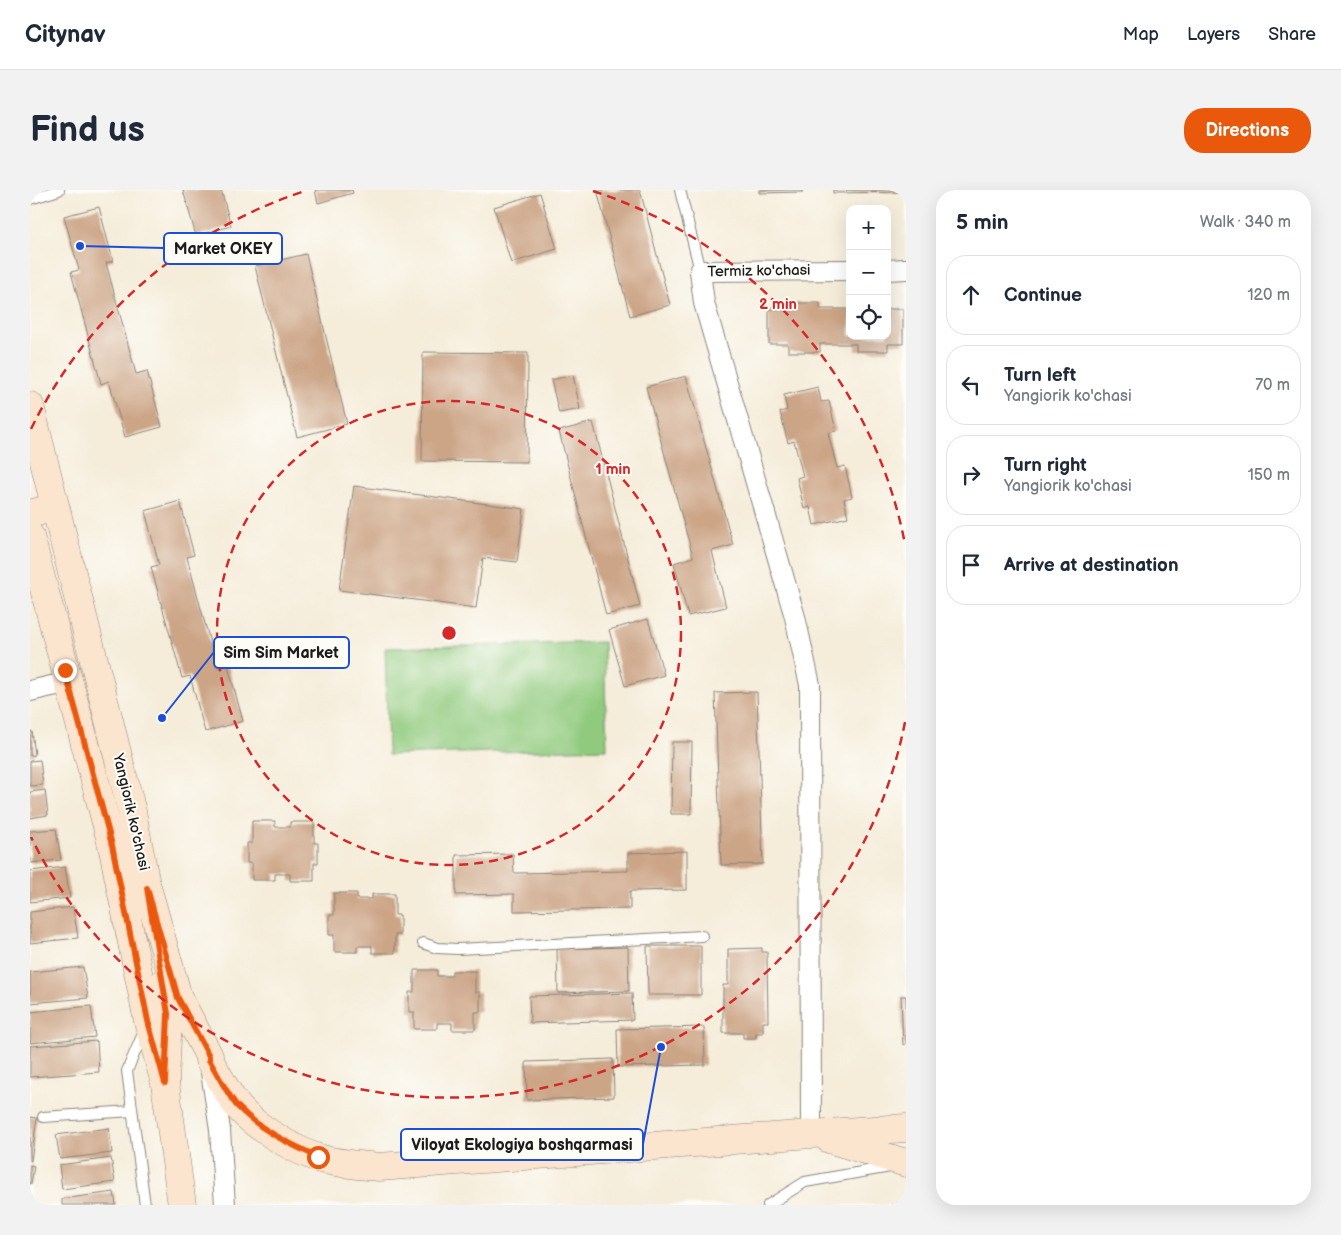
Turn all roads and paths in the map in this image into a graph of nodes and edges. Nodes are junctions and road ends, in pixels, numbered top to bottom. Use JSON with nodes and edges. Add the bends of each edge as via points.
{"nodes":[{"id":1,"x":59,"y":190,"type":"edge"},
{"id":2,"x":680,"y":190,"type":"edge"},
{"id":3,"x":30,"y":199,"type":"edge"},
{"id":4,"x":906,"y":269,"type":"edge"},
{"id":5,"x":846,"y":270,"type":"edge"},
{"id":6,"x":891,"y":270,"type":"edge"},
{"id":7,"x":700,"y":271,"type":"junction"},
{"id":8,"x":30,"y":406,"type":"edge"},
{"id":9,"x":42,"y":511,"type":"edge"},
{"id":10,"x":30,"y":536,"type":"edge"},
{"id":11,"x":69,"y":682,"type":"junction"},
{"id":12,"x":30,"y":690,"type":"edge"},
{"id":13,"x":147,"y":888,"type":"junction"},
{"id":14,"x":702,"y":936,"type":"dead end"},
{"id":15,"x":423,"y":943,"type":"dead end"},
{"id":16,"x":148,"y":1021,"type":"junction"},
{"id":17,"x":209,"y":1060,"type":"junction"},
{"id":18,"x":165,"y":1083,"type":"junction"},
{"id":19,"x":132,"y":1111,"type":"junction"},
{"id":20,"x":43,"y":1117,"type":"dead end"},
{"id":21,"x":906,"y":1128,"type":"edge"},
{"id":22,"x":810,"y":1134,"type":"junction"},
{"id":23,"x":906,"y":1163,"type":"edge"},
{"id":24,"x":906,"y":1202,"type":"edge"},
{"id":25,"x":145,"y":1205,"type":"edge"},
{"id":26,"x":182,"y":1205,"type":"edge"},
{"id":27,"x":225,"y":1205,"type":"edge"},
{"id":28,"x":768,"y":1205,"type":"edge"},
{"id":29,"x":892,"y":1205,"type":"edge"}],
"edges":[{"from":1,"to":3,"type":"lane"},
{"from":2,"to":7,"type":"lane"},
{"from":4,"to":6,"type":"street"},
{"from":5,"to":7,"type":"street","name":"Termiz ko'chasi"},
{"from":7,"to":22,"type":"street","name":"Termiz ko'chasi","via":[[704,303],[795,617],[810,685]]},
{"from":8,"to":9,"type":"main road","name":"Yangiorik ko'chasi"},
{"from":9,"to":13,"type":"main road","name":"Yangiorik ko'chasi","via":[[132,812]]},
{"from":10,"to":11,"type":"main road","name":"Yangiorik ko'chasi"},
{"from":11,"to":12,"type":"street"},
{"from":11,"to":16,"type":"main road","name":"Yangiorik ko'chasi","via":[[112,845]]},
{"from":13,"to":17,"type":"main road","via":[[178,998]]},
{"from":13,"to":18,"type":"main road","name":"Yangiorik ko'chasi","via":[[168,1014]]},
{"from":14,"to":15,"type":"lane","via":[[458,949],[437,948]]},
{"from":16,"to":18,"type":"main road","name":"Yangiorik ko'chasi"},
{"from":16,"to":19,"type":"lane","via":[[128,1071]]},
{"from":17,"to":22,"type":"main road","via":[[236,1104],[258,1126],[318,1157],[348,1164],[380,1167]]},
{"from":17,"to":27,"type":"street","via":[[220,1130]]},
{"from":18,"to":26,"type":"main road"},
{"from":19,"to":20,"type":"lane"},
{"from":19,"to":25,"type":"lane"},
{"from":21,"to":22,"type":"main road"},
{"from":22,"to":23,"type":"main road"},
{"from":23,"to":28,"type":"lane","via":[[805,1182]]},
{"from":24,"to":29,"type":"path"}]}
